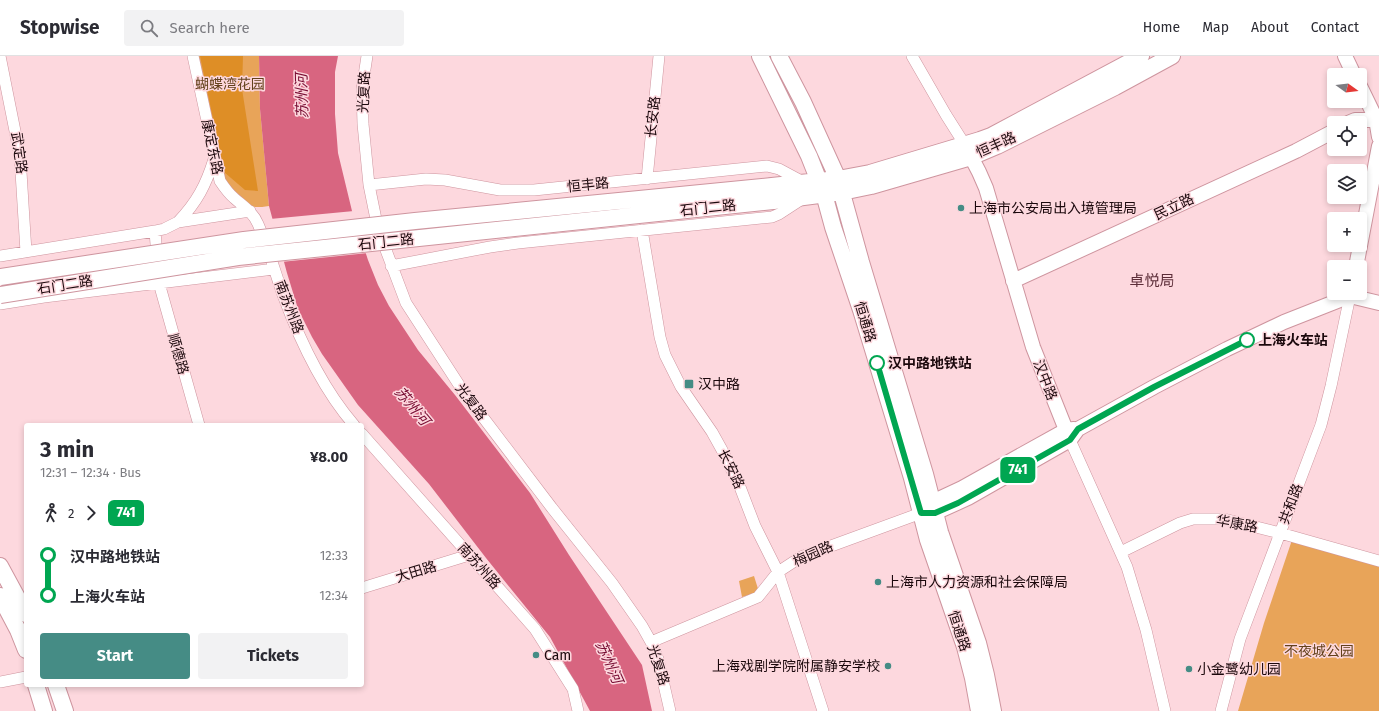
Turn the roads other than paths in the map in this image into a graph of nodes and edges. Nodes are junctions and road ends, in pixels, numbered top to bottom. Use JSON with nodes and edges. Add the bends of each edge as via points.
{"nodes":[{"id":1,"x":0,"y":56,"type":"edge"},
{"id":2,"x":193,"y":56,"type":"edge"},
{"id":3,"x":367,"y":56,"type":"edge"},
{"id":4,"x":659,"y":56,"type":"edge"},
{"id":5,"x":760,"y":56,"type":"edge"},
{"id":6,"x":779,"y":56,"type":"edge"},
{"id":7,"x":912,"y":56,"type":"edge"},
{"id":8,"x":1141,"y":56,"type":"edge"},
{"id":9,"x":1172,"y":56,"type":"edge"},
{"id":10,"x":1345,"y":56,"type":"edge"},
{"id":11,"x":1351,"y":68,"type":"edge"},
{"id":12,"x":1367,"y":100,"type":"edge"},
{"id":13,"x":1367,"y":119,"type":"edge"},
{"id":14,"x":1377,"y":119,"type":"edge"},
{"id":15,"x":1327,"y":135,"type":"edge"},
{"id":16,"x":1379,"y":137,"type":"edge"},
{"id":17,"x":1379,"y":146,"type":"edge"},
{"id":18,"x":968,"y":151,"type":"junction"},
{"id":19,"x":215,"y":158,"type":"junction"},
{"id":20,"x":647,"y":179,"type":"junction"},
{"id":21,"x":369,"y":185,"type":"junction"},
{"id":22,"x":840,"y":185,"type":"junction"},
{"id":23,"x":814,"y":189,"type":"junction"},
{"id":24,"x":772,"y":194,"type":"junction"},
{"id":25,"x":250,"y":211,"type":"junction"},
{"id":26,"x":178,"y":222,"type":"junction"},
{"id":27,"x":642,"y":230,"type":"junction"},
{"id":28,"x":155,"y":231,"type":"junction"},
{"id":29,"x":26,"y":252,"type":"junction"},
{"id":30,"x":0,"y":256,"type":"edge"},
{"id":31,"x":1357,"y":260,"type":"edge"},
{"id":32,"x":391,"y":266,"type":"junction"},
{"id":33,"x":274,"y":269,"type":"junction"},
{"id":34,"x":0,"y":277,"type":"edge"},
{"id":35,"x":1013,"y":281,"type":"junction"},
{"id":36,"x":159,"y":283,"type":"junction"},
{"id":37,"x":0,"y":295,"type":"edge"},
{"id":38,"x":1367,"y":299,"type":"edge"},
{"id":39,"x":1336,"y":300,"type":"edge"},
{"id":40,"x":1349,"y":300,"type":"edge"},
{"id":41,"x":1379,"y":303,"type":"edge"},
{"id":42,"x":0,"y":304,"type":"edge"},
{"id":43,"x":198,"y":423,"type":"edge"},
{"id":44,"x":352,"y":423,"type":"edge"},
{"id":45,"x":1071,"y":433,"type":"junction"},
{"id":46,"x":364,"y":436,"type":"edge"},
{"id":47,"x":929,"y":509,"type":"junction"},
{"id":48,"x":1280,"y":533,"type":"junction"},
{"id":49,"x":1121,"y":552,"type":"junction"},
{"id":50,"x":469,"y":555,"type":"junction"},
{"id":51,"x":1379,"y":561,"type":"edge"},
{"id":52,"x":0,"y":566,"type":"edge"},
{"id":53,"x":778,"y":572,"type":"junction"},
{"id":54,"x":364,"y":587,"type":"edge"},
{"id":55,"x":0,"y":596,"type":"edge"},
{"id":56,"x":24,"y":610,"type":"edge"},
{"id":57,"x":651,"y":642,"type":"junction"},
{"id":58,"x":24,"y":645,"type":"edge"},
{"id":59,"x":24,"y":677,"type":"edge"},
{"id":60,"x":0,"y":682,"type":"edge"},
{"id":61,"x":37,"y":687,"type":"edge"},
{"id":62,"x":57,"y":687,"type":"edge"},
{"id":63,"x":44,"y":711,"type":"edge"},
{"id":64,"x":65,"y":711,"type":"edge"},
{"id":65,"x":578,"y":711,"type":"edge"},
{"id":66,"x":670,"y":711,"type":"edge"},
{"id":67,"x":823,"y":711,"type":"edge"},
{"id":68,"x":979,"y":711,"type":"edge"},
{"id":69,"x":992,"y":711,"type":"edge"},
{"id":70,"x":1165,"y":711,"type":"edge"},
{"id":71,"x":1221,"y":711,"type":"edge"}],
"edges":[{"from":1,"to":29,"type":"street","name":"武定路","via":[[20,156]]},
{"from":2,"to":19,"type":"street","name":"康定东路"},
{"from":3,"to":21,"type":"street","name":"光复路","via":[[362,89]]},
{"from":4,"to":20,"type":"street","name":"长安路"},
{"from":5,"to":23,"type":"main road","name":"恒通路","via":[[809,156]]},
{"from":6,"to":22,"type":"main road","name":"恒通路"},
{"from":7,"to":18,"type":"street","name":"汉中路"},
{"from":8,"to":18,"type":"main road","name":"恒丰路","via":[[991,136]]},
{"from":9,"to":18,"type":"main road","name":"恒丰路","via":[[1011,139]]},
{"from":10,"to":11,"type":"street"},
{"from":12,"to":14,"type":"street"},
{"from":13,"to":14,"type":"street"},
{"from":14,"to":16,"type":"street"},
{"from":15,"to":35,"type":"street","name":"民立路"},
{"from":17,"to":31,"type":"street"},
{"from":18,"to":22,"type":"main road","name":"恒丰路","via":[[871,186]]},
{"from":18,"to":35,"type":"street","name":"汉中路","via":[[986,188]]},
{"from":19,"to":25,"type":"street","name":"康定东路","via":[[220,181],[233,197]]},
{"from":19,"to":26,"type":"street","via":[[200,196]]},
{"from":20,"to":21,"type":"street","name":"恒丰路","via":[[534,190],[500,190],[426,179]]},
{"from":20,"to":23,"type":"street","name":"恒丰路","via":[[767,166],[779,169]]},
{"from":21,"to":32,"type":"street","name":"光复路","via":[[378,229]]},
{"from":22,"to":23,"type":"main road","name":"恒丰路"},
{"from":22,"to":47,"type":"main road","name":"恒通路"},
{"from":23,"to":24,"type":"main road","name":"恒丰路"},
{"from":23,"to":27,"type":"street","name":"恒丰路","via":[[772,217]]},
{"from":23,"to":47,"type":"main road","name":"恒通路","via":[[833,227]]},
{"from":24,"to":34,"type":"main road","name":"石门二路","bridge":true,"via":[[415,222],[244,240]]},
{"from":24,"to":37,"type":"main road","name":"石门二路","bridge":true,"via":[[238,257]]},
{"from":25,"to":26,"type":"street"},
{"from":25,"to":33,"type":"street","name":"康定东路","via":[[258,223]]},
{"from":26,"to":28,"type":"street"},
{"from":27,"to":32,"type":"street","name":"恒丰路","via":[[490,246]]},
{"from":27,"to":53,"type":"street","name":"长安路","via":[[665,356],[681,387],[725,456]]},
{"from":28,"to":29,"type":"street"},
{"from":28,"to":36,"type":"street","name":"顺德路"},
{"from":29,"to":30,"type":"street"},
{"from":32,"to":57,"type":"street","name":"光复路","via":[[406,303],[463,391],[612,583]]},
{"from":33,"to":36,"type":"street","name":"石门二路"},
{"from":33,"to":44,"type":"street","name":"南苏州路","via":[[295,326],[314,366],[329,392]]},
{"from":35,"to":45,"type":"street","name":"汉中路","via":[[1033,348]]},
{"from":36,"to":42,"type":"street","name":"石门二路"},
{"from":36,"to":43,"type":"street","name":"顺德路"},
{"from":38,"to":41,"type":"street"},
{"from":39,"to":45,"type":"street","name":"梅园路","via":[[1227,349]]},
{"from":40,"to":48,"type":"street","name":"共和路","via":[[1321,425]]},
{"from":45,"to":47,"type":"street","name":"梅园路","via":[[968,498]]},
{"from":45,"to":49,"type":"street","name":"汉中路"},
{"from":46,"to":50,"type":"street","name":"南苏州路"},
{"from":47,"to":53,"type":"street","name":"梅园路","via":[[800,557]]},
{"from":47,"to":68,"type":"main road","name":"恒通路","via":[[934,557],[965,647]]},
{"from":47,"to":69,"type":"main road","name":"恒通路","via":[[978,643]]},
{"from":48,"to":49,"type":"street","name":"华康路","via":[[1224,519],[1193,519]]},
{"from":48,"to":51,"type":"street","name":"华康路"},
{"from":48,"to":71,"type":"street","name":"共和路","via":[[1240,639]]},
{"from":49,"to":70,"type":"street","name":"汉中路","via":[[1142,613]]},
{"from":50,"to":54,"type":"street","name":"大田路"},
{"from":50,"to":65,"type":"street","name":"南苏州路","via":[[535,629],[573,689]]},
{"from":52,"to":56,"type":"main road"},
{"from":53,"to":57,"type":"street","name":"梅园路","via":[[758,598]]},
{"from":53,"to":67,"type":"street","name":"长安路"},
{"from":55,"to":58,"type":"main road"},
{"from":57,"to":66,"type":"street","name":"光复路","via":[[658,659]]},
{"from":59,"to":60,"type":"street"},
{"from":61,"to":63,"type":"main road"},
{"from":62,"to":64,"type":"main road"}]}
